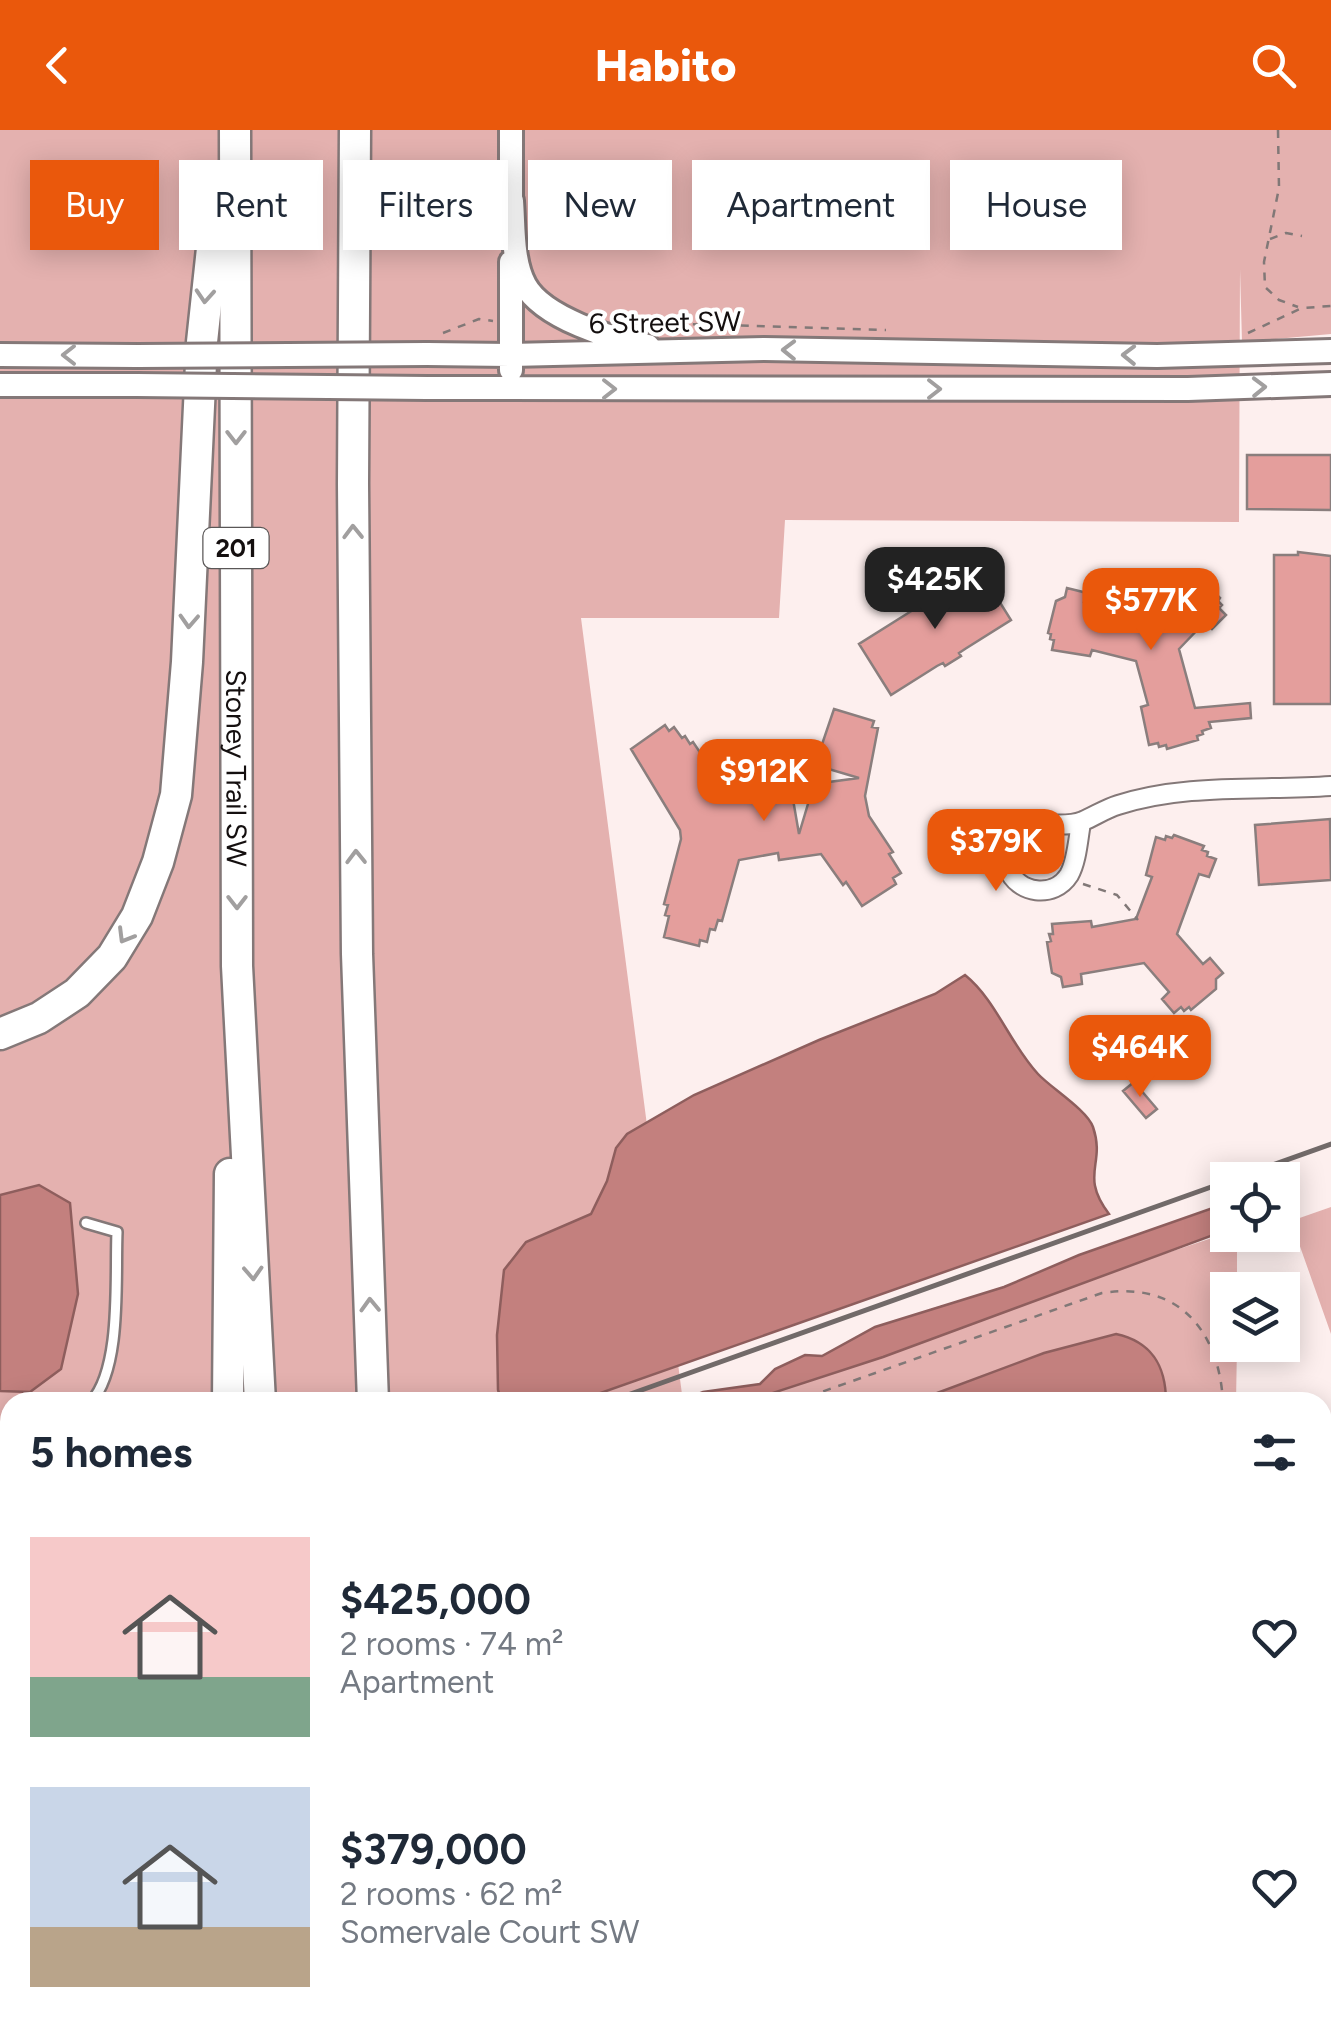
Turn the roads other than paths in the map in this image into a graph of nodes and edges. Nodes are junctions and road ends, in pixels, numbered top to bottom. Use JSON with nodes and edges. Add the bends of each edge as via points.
{"nodes":[{"id":1,"x":225,"y":130,"type":"edge"},
{"id":2,"x":235,"y":130,"type":"edge"},
{"id":3,"x":355,"y":130,"type":"edge"},
{"id":4,"x":511,"y":130,"type":"edge"},
{"id":5,"x":512,"y":201,"type":"junction"},
{"id":6,"x":1331,"y":351,"type":"edge"},
{"id":7,"x":686,"y":353,"type":"junction"},
{"id":8,"x":0,"y":355,"type":"edge"},
{"id":9,"x":511,"y":355,"type":"junction"},
{"id":10,"x":1331,"y":384,"type":"edge"},
{"id":11,"x":0,"y":386,"type":"edge"},
{"id":12,"x":511,"y":389,"type":"junction"},
{"id":13,"x":1331,"y":786,"type":"edge"},
{"id":14,"x":1081,"y":823,"type":"junction"},
{"id":15,"x":237,"y":966,"type":"junction"},
{"id":16,"x":0,"y":1034,"type":"edge"},
{"id":17,"x":86,"y":1223,"type":"dead end"},
{"id":18,"x":100,"y":1392,"type":"edge"},
{"id":19,"x":228,"y":1392,"type":"edge"},
{"id":20,"x":259,"y":1392,"type":"edge"},
{"id":21,"x":373,"y":1392,"type":"edge"}],
"edges":[{"from":1,"to":16,"type":"highway","one_way":true,"via":[[206,281],[176,795],[144,898],[112,957],[78,992]]},
{"from":2,"to":15,"type":"highway","name":"Stoney Trail SW","number":"201","one_way":true},
{"from":21,"to":3,"type":"highway","one_way":true,"via":[[357,954]]},
{"from":4,"to":5,"type":"main road"},
{"from":5,"to":7,"type":"main road","via":[[521,274],[539,302],[593,330]]},
{"from":5,"to":9,"type":"main road"},
{"from":6,"to":7,"type":"main road","name":"6 Street SW","one_way":true},
{"from":7,"to":9,"type":"main road","name":"6 Street SW"},
{"from":9,"to":8,"type":"main road","name":"6 Street SW","one_way":true,"bridge":true},
{"from":9,"to":12,"type":"main road"},
{"from":12,"to":10,"type":"main road","one_way":true},
{"from":11,"to":12,"type":"main road","bridge":true},
{"from":13,"to":14,"type":"street","via":[[1161,795]]},
{"from":14,"to":14,"type":"street","via":[[1024,827],[1006,852],[1012,877],[1038,891],[1062,882],[1071,871]]},
{"from":15,"to":19,"type":"highway"},
{"from":15,"to":20,"type":"highway","name":"Stoney Trail SW","number":"201","one_way":true},
{"from":17,"to":18,"type":"lane","via":[[118,1232],[110,1360]]}]}
